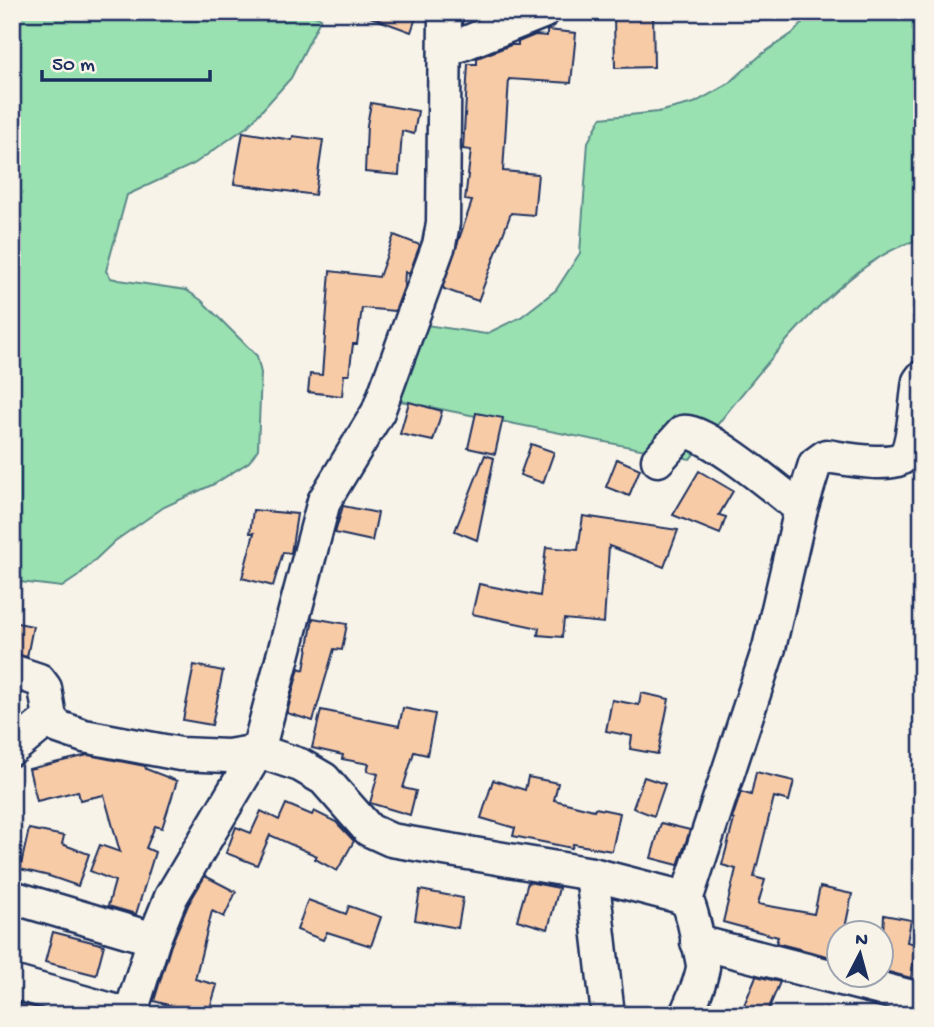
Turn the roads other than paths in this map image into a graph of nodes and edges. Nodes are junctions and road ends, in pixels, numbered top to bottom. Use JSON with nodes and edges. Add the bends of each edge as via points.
{"nodes":[{"id":1,"x":445,"y":12,"type":"edge"},
{"id":2,"x":543,"y":12,"type":"edge"},
{"id":3,"x":445,"y":51,"type":"junction"},
{"id":4,"x":922,"y":377,"type":"edge"},
{"id":5,"x":658,"y":460,"type":"dead end"},
{"id":6,"x":801,"y":509,"type":"junction"},
{"id":7,"x":12,"y":671,"type":"edge"},
{"id":8,"x":50,"y":718,"type":"junction"},
{"id":9,"x":12,"y":749,"type":"edge"},
{"id":10,"x":258,"y":751,"type":"junction"},
{"id":11,"x":592,"y":874,"type":"junction"},
{"id":12,"x":12,"y":897,"type":"edge"},
{"id":13,"x":686,"y":900,"type":"junction"},
{"id":14,"x":153,"y":939,"type":"junction"},
{"id":15,"x":696,"y":942,"type":"junction"},
{"id":16,"x":12,"y":982,"type":"edge"},
{"id":17,"x":908,"y":996,"type":"dead end"},
{"id":18,"x":129,"y":1015,"type":"edge"},
{"id":19,"x":608,"y":1015,"type":"edge"},
{"id":20,"x":686,"y":1015,"type":"edge"}],
"edges":[{"from":1,"to":3,"type":"street"},
{"from":2,"to":3,"type":"street"},
{"from":3,"to":10,"type":"street","via":[[439,244],[379,412],[324,501]]},
{"from":4,"to":6,"type":"street","via":[[909,447],[902,458],[889,462],[826,456],[815,464]]},
{"from":5,"to":6,"type":"street","via":[[683,432],[693,431]]},
{"from":6,"to":13,"type":"street","via":[[769,648]]},
{"from":7,"to":8,"type":"street","via":[[39,680],[45,688]]},
{"from":8,"to":9,"type":"street"},
{"from":8,"to":10,"type":"street","via":[[58,727],[84,736],[180,754],[228,756]]},
{"from":10,"to":11,"type":"street","via":[[300,765],[324,779],[369,830],[391,840]]},
{"from":10,"to":14,"type":"street","via":[[171,898]]},
{"from":11,"to":13,"type":"street"},
{"from":11,"to":19,"type":"street"},
{"from":12,"to":14,"type":"street"},
{"from":13,"to":15,"type":"street"},
{"from":14,"to":18,"type":"street"},
{"from":15,"to":17,"type":"street"},
{"from":15,"to":20,"type":"street","via":[[703,970]]},
{"from":16,"to":18,"type":"street"}]}
